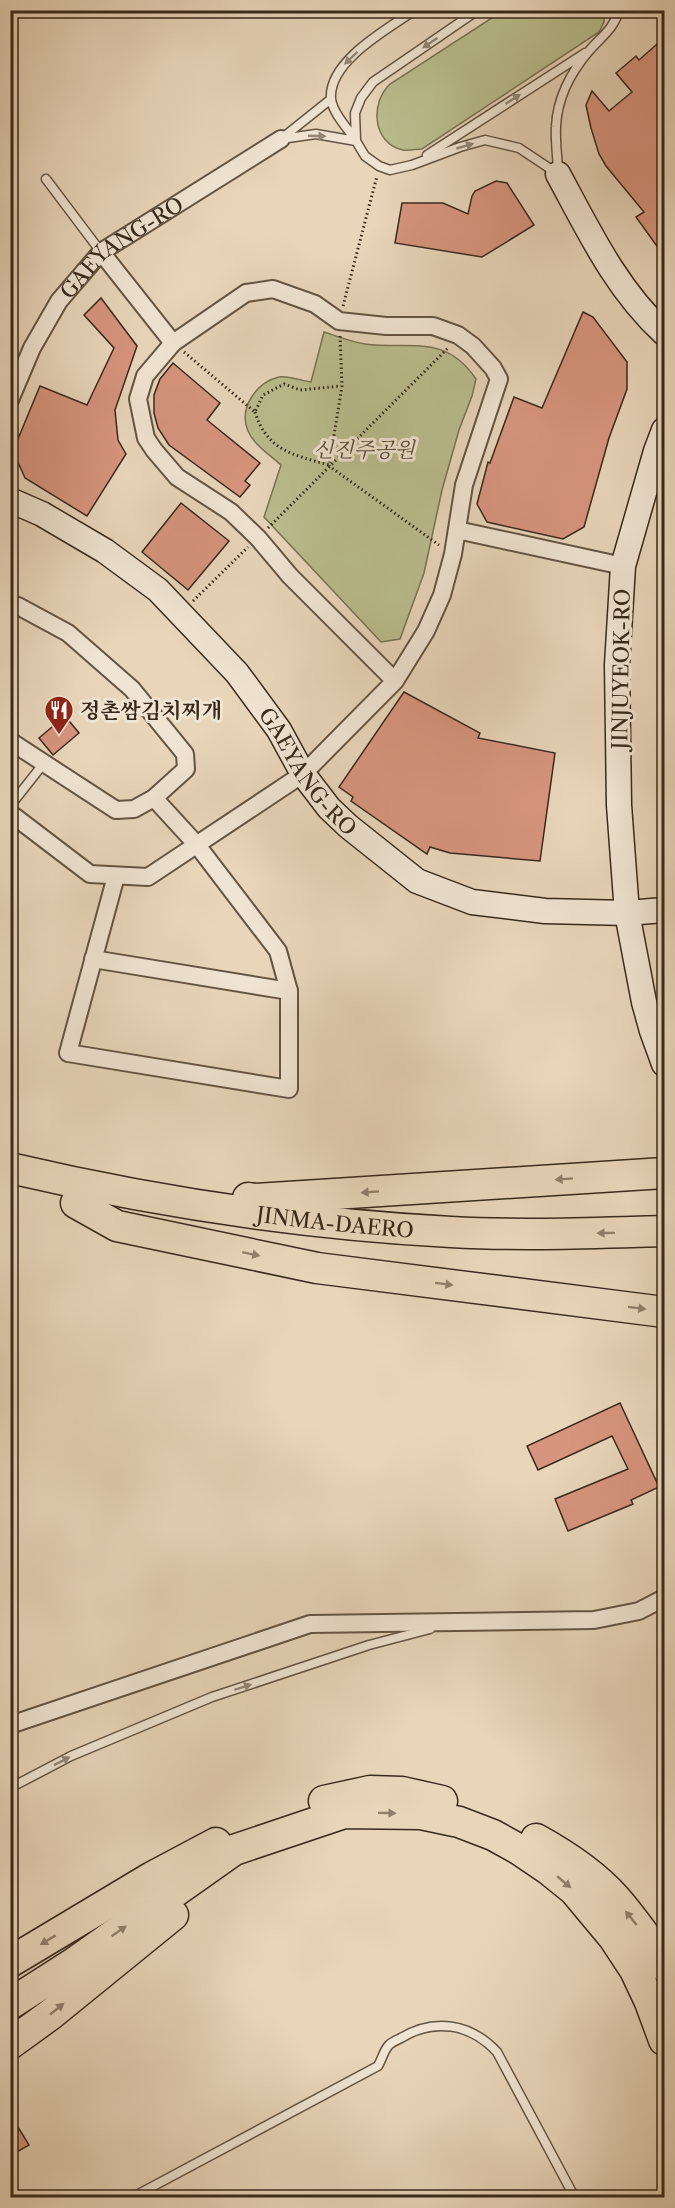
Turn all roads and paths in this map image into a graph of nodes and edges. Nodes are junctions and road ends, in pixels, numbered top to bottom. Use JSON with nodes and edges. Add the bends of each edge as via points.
{"nodes":[{"id":1,"x":415,"y":10,"type":"edge"},
{"id":2,"x":478,"y":10,"type":"edge"},
{"id":3,"x":619,"y":10,"type":"edge"},
{"id":4,"x":591,"y":49,"type":"junction"},
{"id":5,"x":331,"y":99,"type":"junction"},
{"id":6,"x":281,"y":139,"type":"junction"},
{"id":7,"x":356,"y":141,"type":"junction"},
{"id":8,"x":411,"y":165,"type":"junction"},
{"id":9,"x":380,"y":166,"type":"junction"},
{"id":10,"x":558,"y":174,"type":"junction"},
{"id":11,"x":46,"y":178,"type":"dead end"},
{"id":12,"x":101,"y":252,"type":"junction"},
{"id":13,"x":339,"y":321,"type":"junction"},
{"id":14,"x":664,"y":333,"type":"edge"},
{"id":15,"x":458,"y":335,"type":"junction"},
{"id":16,"x":174,"y":343,"type":"junction"},
{"id":17,"x":342,"y":386,"type":"junction"},
{"id":18,"x":10,"y":400,"type":"edge"},
{"id":19,"x":255,"y":412,"type":"junction"},
{"id":20,"x":664,"y":430,"type":"edge"},
{"id":21,"x":329,"y":466,"type":"junction"},
{"id":22,"x":10,"y":500,"type":"edge"},
{"id":23,"x":457,"y":530,"type":"junction"},
{"id":24,"x":258,"y":538,"type":"junction"},
{"id":25,"x":453,"y":554,"type":"junction"},
{"id":26,"x":623,"y":566,"type":"junction"},
{"id":27,"x":10,"y":608,"type":"edge"},
{"id":28,"x":180,"y":613,"type":"junction"},
{"id":29,"x":395,"y":681,"type":"junction"},
{"id":30,"x":10,"y":741,"type":"edge"},
{"id":31,"x":44,"y":763,"type":"junction"},
{"id":32,"x":303,"y":774,"type":"junction"},
{"id":33,"x":154,"y":798,"type":"junction"},
{"id":34,"x":10,"y":806,"type":"edge"},
{"id":35,"x":10,"y":813,"type":"edge"},
{"id":36,"x":197,"y":845,"type":"junction"},
{"id":37,"x":116,"y":876,"type":"junction"},
{"id":38,"x":664,"y":910,"type":"edge"},
{"id":39,"x":627,"y":913,"type":"junction"},
{"id":40,"x":93,"y":958,"type":"junction"},
{"id":41,"x":289,"y":991,"type":"junction"},
{"id":42,"x":664,"y":1064,"type":"edge"},
{"id":43,"x":10,"y":1163,"type":"edge"},
{"id":44,"x":10,"y":1168,"type":"edge"},
{"id":45,"x":664,"y":1173,"type":"edge"},
{"id":46,"x":10,"y":1189,"type":"edge"},
{"id":47,"x":76,"y":1203,"type":"junction"},
{"id":48,"x":664,"y":1231,"type":"edge"},
{"id":49,"x":664,"y":1251,"type":"edge"},
{"id":50,"x":664,"y":1312,"type":"edge"},
{"id":51,"x":664,"y":1598,"type":"edge"},
{"id":52,"x":452,"y":1623,"type":"junction"},
{"id":53,"x":10,"y":1725,"type":"edge"},
{"id":54,"x":10,"y":1788,"type":"edge"},
{"id":55,"x":234,"y":1850,"type":"junction"},
{"id":56,"x":10,"y":1962,"type":"edge"},
{"id":57,"x":664,"y":1966,"type":"edge"},
{"id":58,"x":10,"y":2004,"type":"edge"},
{"id":59,"x":664,"y":2040,"type":"edge"},
{"id":60,"x":10,"y":2044,"type":"edge"},
{"id":61,"x":131,"y":2198,"type":"edge"},
{"id":62,"x":574,"y":2198,"type":"edge"}],
"edges":[{"from":1,"to":5,"type":"lane","one_way":true,"via":[[346,61],[336,77]]},
{"from":2,"to":7,"type":"lane","one_way":true,"via":[[373,82],[360,98],[355,113]]},
{"from":3,"to":4,"type":"lane","via":[[616,22]]},
{"from":8,"to":4,"type":"lane","one_way":true},
{"from":4,"to":10,"type":"lane","via":[[568,80],[556,126]]},
{"from":5,"to":6,"type":"lane"},
{"from":5,"to":7,"type":"lane"},
{"from":6,"to":7,"type":"lane","one_way":true,"via":[[316,135]]},
{"from":6,"to":12,"type":"street","name":"GAEYANG-RO"},
{"from":7,"to":9,"type":"lane","via":[[365,156]]},
{"from":8,"to":9,"type":"lane","via":[[390,170]]},
{"from":8,"to":10,"type":"lane","one_way":true,"via":[[485,140],[519,148]]},
{"from":9,"to":13,"type":"path"},
{"from":10,"to":14,"type":"street","via":[[608,267]]},
{"from":11,"to":12,"type":"lane"},
{"from":12,"to":16,"type":"street"},
{"from":12,"to":18,"type":"street","name":"GAEYANG-RO","via":[[59,301],[32,348]]},
{"from":13,"to":15,"type":"street","via":[[434,326]]},
{"from":13,"to":16,"type":"street","via":[[315,304],[273,289],[246,293]]},
{"from":13,"to":17,"type":"path"},
{"from":15,"to":21,"type":"path"},
{"from":15,"to":23,"type":"street","via":[[473,346],[499,380],[464,485]]},
{"from":16,"to":19,"type":"path"},
{"from":16,"to":24,"type":"street","via":[[145,376],[138,399],[146,438],[177,477],[231,512]]},
{"from":17,"to":19,"type":"path","via":[[300,390],[284,384],[264,395]]},
{"from":17,"to":21,"type":"path"},
{"from":19,"to":21,"type":"path","via":[[260,428],[284,452]]},
{"from":20,"to":26,"type":"street","name":"JINJUYEOK-RO"},
{"from":21,"to":24,"type":"path"},
{"from":21,"to":25,"type":"path"},
{"from":22,"to":28,"type":"street","name":"GAEYANG-RO","via":[[42,513],[105,551],[158,590]]},
{"from":23,"to":25,"type":"street"},
{"from":23,"to":26,"type":"street"},
{"from":24,"to":28,"type":"path"},
{"from":24,"to":29,"type":"street","via":[[290,576]]},
{"from":25,"to":29,"type":"street","via":[[442,595],[426,631]]},
{"from":26,"to":39,"type":"street","name":"JINJUYEOK-RO","via":[[617,665],[619,806]]},
{"from":27,"to":33,"type":"street","via":[[18,606],[68,633],[132,689],[185,754],[186,769]]},
{"from":28,"to":32,"type":"street","name":"GAEYANG-RO","via":[[237,673],[279,730]]},
{"from":29,"to":32,"type":"street"},
{"from":30,"to":31,"type":"street"},
{"from":31,"to":33,"type":"street","via":[[116,810],[134,809]]},
{"from":31,"to":34,"type":"lane"},
{"from":32,"to":36,"type":"street"},
{"from":32,"to":39,"type":"street","name":"GAEYANG-RO","via":[[348,826],[417,881],[472,902],[545,911]]},
{"from":33,"to":36,"type":"street"},
{"from":35,"to":37,"type":"street","via":[[90,874]]},
{"from":36,"to":37,"type":"street","via":[[148,877]]},
{"from":36,"to":41,"type":"street","via":[[278,951]]},
{"from":37,"to":40,"type":"street"},
{"from":38,"to":39,"type":"street","name":"GAEYANG-RO"},
{"from":39,"to":42,"type":"street","name":"JINJUYEOK-RO","via":[[644,1002]]},
{"from":40,"to":41,"type":"street"},
{"from":40,"to":41,"type":"street","via":[[68,1053],[289,1089]]},
{"from":45,"to":43,"type":"highway","one_way":true,"via":[[256,1199],[31,1159]]},
{"from":48,"to":44,"type":"highway","name":"JINMA-DAERO","one_way":true,"via":[[453,1233],[327,1223],[169,1202]]},
{"from":46,"to":47,"type":"highway","name":"JINMA-DAERO"},
{"from":47,"to":49,"type":"highway","name":"JINMA-DAERO","via":[[166,1221],[325,1243],[452,1252]]},
{"from":47,"to":50,"type":"highway","one_way":true,"via":[[117,1226],[317,1268]]},
{"from":51,"to":52,"type":"street","via":[[639,1611],[594,1620]]},
{"from":52,"to":53,"type":"street","via":[[310,1624]]},
{"from":54,"to":52,"type":"lane","one_way":true,"via":[[71,1756],[212,1697]]},
{"from":58,"to":55,"type":"highway","one_way":true},
{"from":55,"to":59,"type":"highway","one_way":true,"via":[[344,1813],[421,1814],[493,1835],[548,1869],[595,1913],[634,1970]]},
{"from":60,"to":55,"type":"highway","one_way":true,"via":[[201,1893]]},
{"from":57,"to":56,"type":"highway","one_way":true,"via":[[614,1897],[559,1852],[502,1819],[473,1809],[402,1792],[370,1791],[297,1808],[235,1833],[152,1877]]},
{"from":61,"to":62,"type":"lane","via":[[378,2066],[390,2044],[407,2034],[439,2025],[471,2032],[497,2052]]}]}
